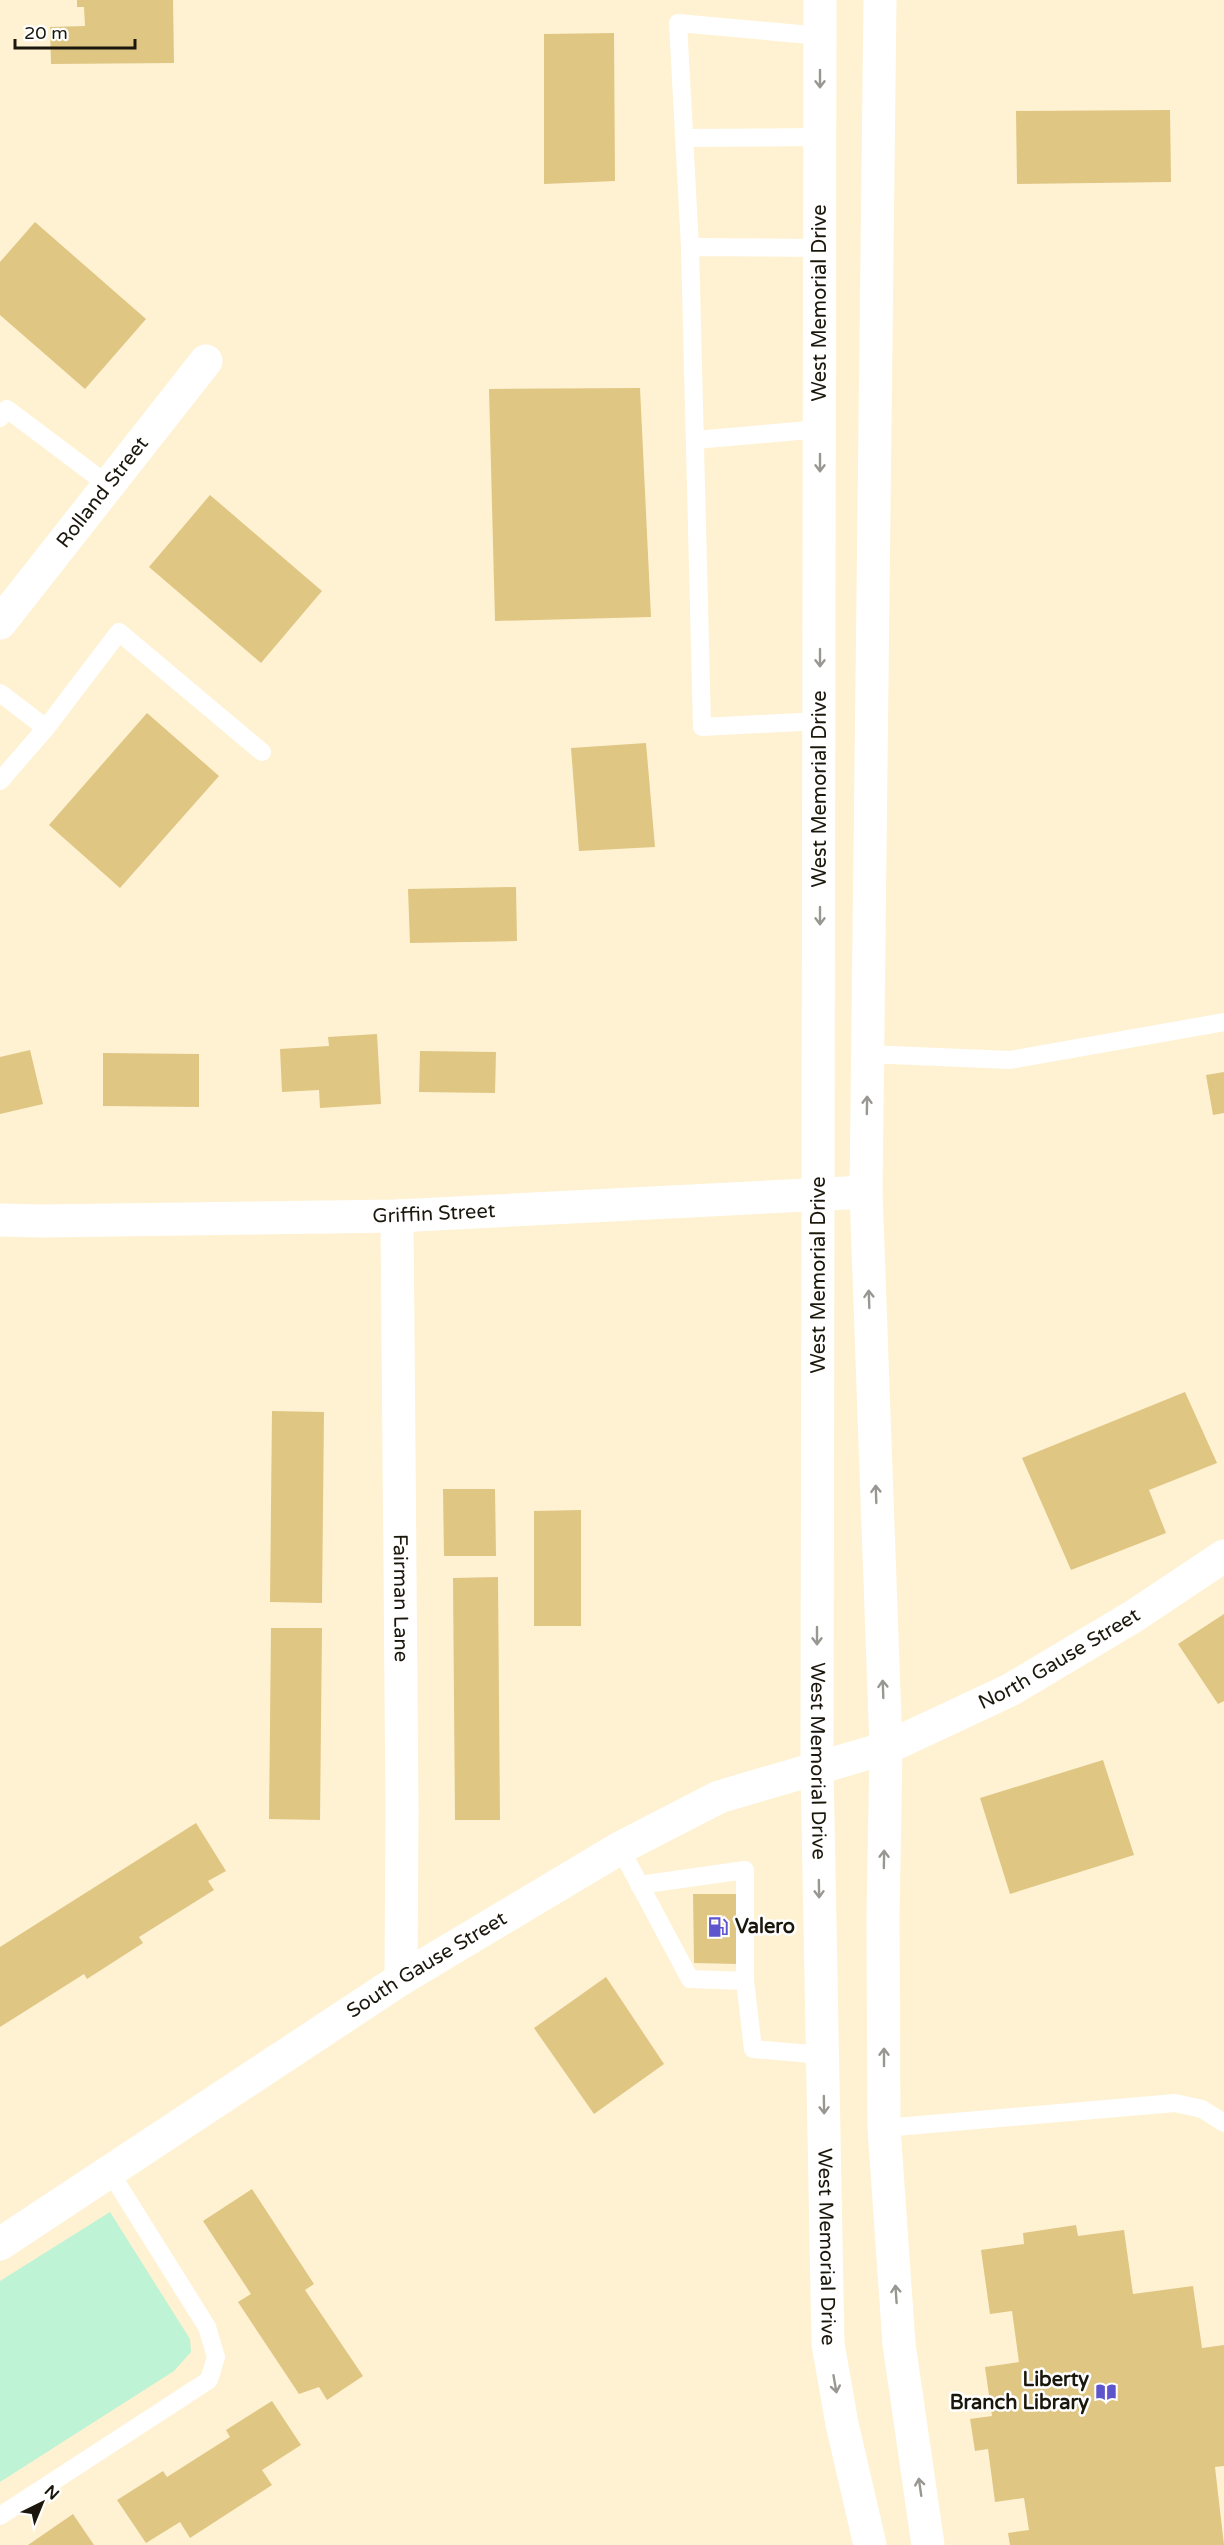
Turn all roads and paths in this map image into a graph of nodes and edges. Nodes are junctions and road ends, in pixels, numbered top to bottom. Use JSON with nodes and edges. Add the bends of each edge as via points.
{"nodes":[{"id":1,"x":820,"y":0,"type":"edge"},
{"id":2,"x":880,"y":0,"type":"edge"},
{"id":3,"x":821,"y":36,"type":"junction"},
{"id":4,"x":820,"y":137,"type":"junction"},
{"id":5,"x":684,"y":138,"type":"junction"},
{"id":6,"x":690,"y":247,"type":"junction"},
{"id":7,"x":820,"y":248,"type":"junction"},
{"id":8,"x":206,"y":361,"type":"dead end"},
{"id":9,"x":0,"y":418,"type":"edge"},
{"id":10,"x":820,"y":429,"type":"junction"},
{"id":11,"x":695,"y":440,"type":"junction"},
{"id":12,"x":108,"y":485,"type":"junction"},
{"id":13,"x":0,"y":623,"type":"edge"},
{"id":14,"x":0,"y":693,"type":"edge"},
{"id":15,"x":820,"y":721,"type":"junction"},
{"id":16,"x":46,"y":728,"type":"junction"},
{"id":17,"x":262,"y":752,"type":"dead end"},
{"id":18,"x":0,"y":781,"type":"edge"},
{"id":19,"x":1224,"y":1022,"type":"edge"},
{"id":20,"x":867,"y":1054,"type":"junction"},
{"id":21,"x":866,"y":1192,"type":"junction"},
{"id":22,"x":819,"y":1194,"type":"junction"},
{"id":23,"x":397,"y":1216,"type":"junction"},
{"id":24,"x":0,"y":1220,"type":"edge"},
{"id":25,"x":1224,"y":1556,"type":"edge"},
{"id":26,"x":885,"y":1748,"type":"junction"},
{"id":27,"x":817,"y":1768,"type":"junction"},
{"id":28,"x":620,"y":1848,"type":"junction"},
{"id":29,"x":639,"y":1885,"type":"junction"},
{"id":30,"x":400,"y":1979,"type":"junction"},
{"id":31,"x":745,"y":1981,"type":"junction"},
{"id":32,"x":823,"y":2055,"type":"junction"},
{"id":33,"x":1224,"y":2123,"type":"edge"},
{"id":34,"x":884,"y":2128,"type":"junction"},
{"id":35,"x":110,"y":2172,"type":"junction"},
{"id":36,"x":0,"y":2244,"type":"edge"},
{"id":37,"x":0,"y":2516,"type":"edge"},
{"id":38,"x":870,"y":2545,"type":"edge"},
{"id":39,"x":928,"y":2545,"type":"edge"}],
"edges":[{"from":1,"to":3,"type":"main road","name":"West Memorial Drive"},
{"from":2,"to":20,"type":"main road"},
{"from":3,"to":4,"type":"main road","name":"West Memorial Drive","one_way":true},
{"from":3,"to":5,"type":"lane","via":[[678,23]]},
{"from":4,"to":5,"type":"lane"},
{"from":4,"to":7,"type":"main road","name":"West Memorial Drive"},
{"from":5,"to":6,"type":"lane"},
{"from":6,"to":7,"type":"lane"},
{"from":6,"to":11,"type":"lane"},
{"from":7,"to":10,"type":"main road","name":"West Memorial Drive"},
{"from":8,"to":12,"type":"main road","name":"Rolland Street"},
{"from":9,"to":12,"type":"lane","via":[[7,409]]},
{"from":10,"to":11,"type":"lane"},
{"from":10,"to":15,"type":"main road","name":"West Memorial Drive","one_way":true},
{"from":11,"to":15,"type":"lane","via":[[702,728]]},
{"from":12,"to":13,"type":"main road","name":"Rolland Street"},
{"from":14,"to":16,"type":"lane"},
{"from":15,"to":22,"type":"main road","name":"West Memorial Drive","one_way":true},
{"from":16,"to":17,"type":"lane","via":[[119,632]]},
{"from":16,"to":18,"type":"lane"},
{"from":19,"to":20,"type":"lane","via":[[1010,1060]]},
{"from":21,"to":20,"type":"main road","one_way":true},
{"from":21,"to":22,"type":"main road","name":"Griffin Street"},
{"from":26,"to":21,"type":"main road","one_way":true},
{"from":22,"to":23,"type":"main road","name":"Griffin Street"},
{"from":22,"to":27,"type":"main road","name":"West Memorial Drive","one_way":true},
{"from":23,"to":24,"type":"main road","name":"Griffin Street"},
{"from":23,"to":30,"type":"main road","name":"Fairman Lane"},
{"from":25,"to":26,"type":"main road","name":"North Gause Street","via":[[1134,1616],[1010,1690]]},
{"from":26,"to":27,"type":"main road","name":"South Gause Street"},
{"from":34,"to":26,"type":"main road","one_way":true},
{"from":27,"to":28,"type":"main road","name":"South Gause Street","via":[[719,1797]]},
{"from":27,"to":32,"type":"main road","name":"West Memorial Drive","one_way":true},
{"from":28,"to":29,"type":"lane"},
{"from":28,"to":30,"type":"main road","name":"South Gause Street"},
{"from":29,"to":31,"type":"lane","via":[[690,1979]]},
{"from":29,"to":31,"type":"lane","via":[[745,1870]]},
{"from":30,"to":35,"type":"main road","name":"South Gause Street"},
{"from":31,"to":32,"type":"lane","via":[[753,2049]]},
{"from":32,"to":38,"type":"main road","name":"West Memorial Drive","one_way":true,"via":[[828,2344]]},
{"from":33,"to":34,"type":"lane","via":[[1202,2109],[1175,2103]]},
{"from":39,"to":34,"type":"main road","one_way":true,"via":[[899,2344]]},
{"from":35,"to":36,"type":"main road","name":"South Gause Street"},
{"from":35,"to":37,"type":"lane","via":[[207,2328],[216,2357],[209,2380]]}]}
